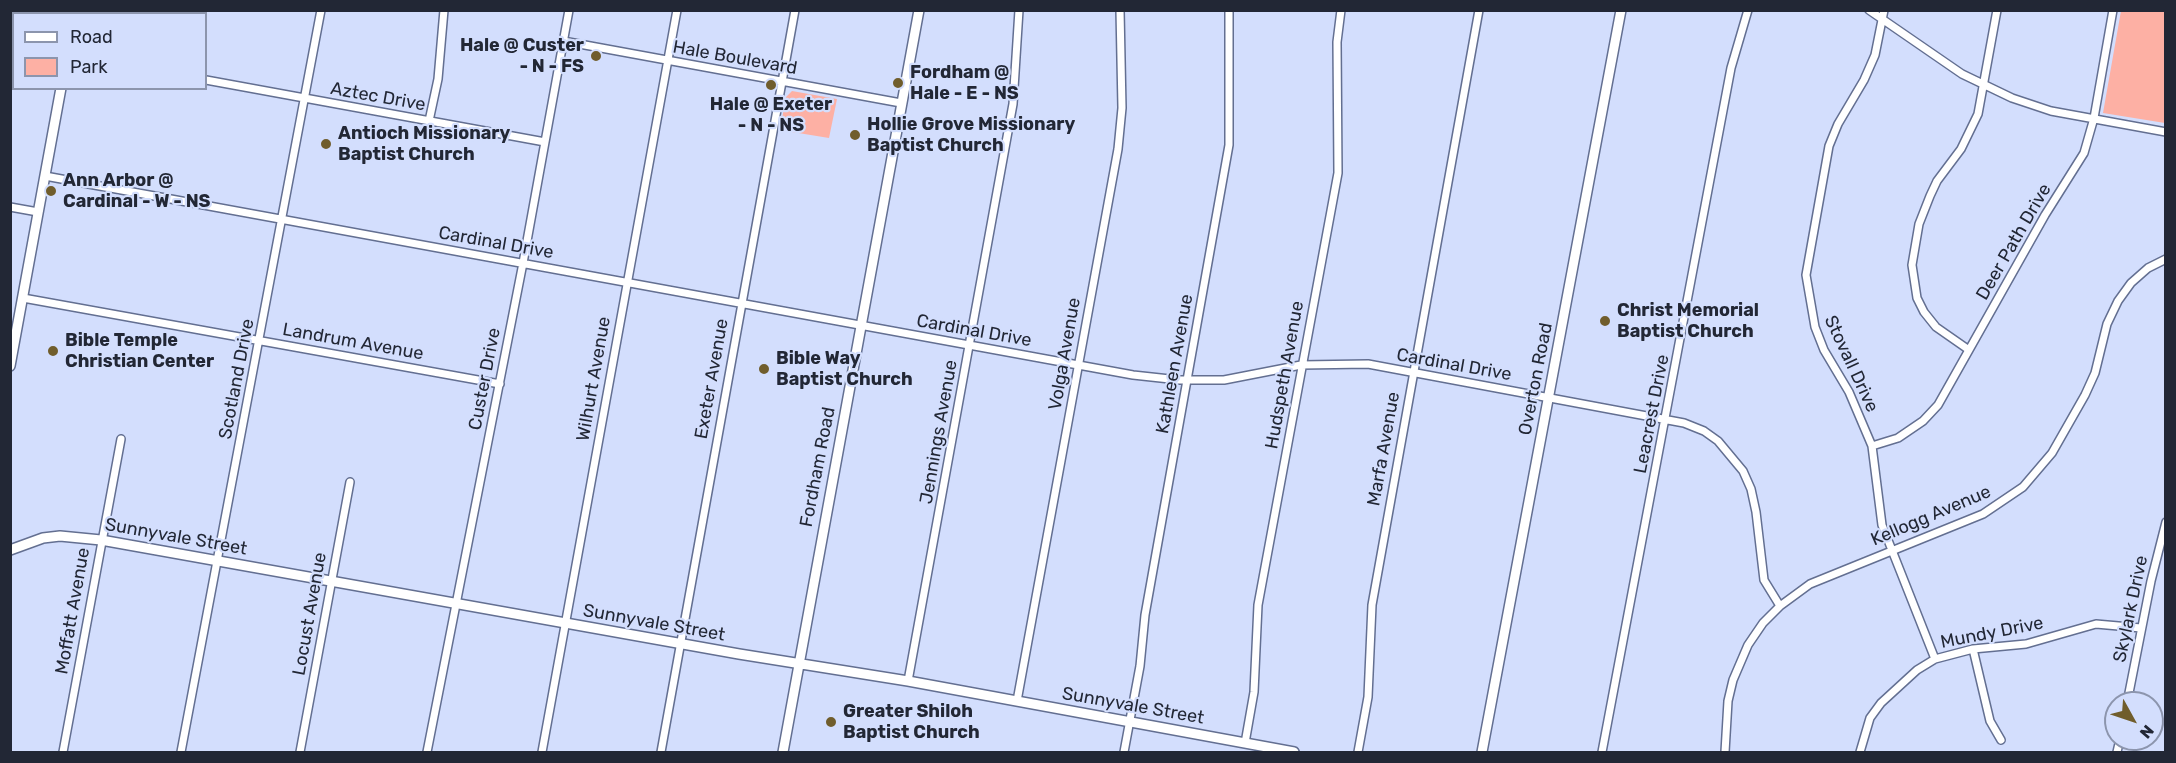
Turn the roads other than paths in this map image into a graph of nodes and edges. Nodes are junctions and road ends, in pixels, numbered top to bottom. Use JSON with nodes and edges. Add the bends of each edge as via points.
{"nodes":[{"id":1,"x":321,"y":10,"type":"edge"},
{"id":2,"x":444,"y":10,"type":"edge"},
{"id":3,"x":569,"y":10,"type":"edge"},
{"id":4,"x":677,"y":10,"type":"edge"},
{"id":5,"x":795,"y":10,"type":"edge"},
{"id":6,"x":919,"y":10,"type":"edge"},
{"id":7,"x":1019,"y":10,"type":"edge"},
{"id":8,"x":1120,"y":10,"type":"edge"},
{"id":9,"x":1229,"y":10,"type":"edge"},
{"id":10,"x":1341,"y":10,"type":"edge"},
{"id":11,"x":1479,"y":10,"type":"edge"},
{"id":12,"x":1621,"y":10,"type":"edge"},
{"id":13,"x":1748,"y":10,"type":"edge"},
{"id":14,"x":1869,"y":10,"type":"edge"},
{"id":15,"x":1884,"y":10,"type":"edge"},
{"id":16,"x":1997,"y":10,"type":"edge"},
{"id":17,"x":2113,"y":10,"type":"edge"},
{"id":18,"x":1882,"y":20,"type":"junction"},
{"id":19,"x":563,"y":41,"type":"junction"},
{"id":20,"x":668,"y":61,"type":"junction"},
{"id":21,"x":207,"y":80,"type":"edge"},
{"id":22,"x":782,"y":81,"type":"junction"},
{"id":23,"x":1985,"y":86,"type":"junction"},
{"id":24,"x":61,"y":90,"type":"edge"},
{"id":25,"x":305,"y":99,"type":"junction"},
{"id":26,"x":901,"y":103,"type":"junction"},
{"id":27,"x":2094,"y":118,"type":"junction"},
{"id":28,"x":429,"y":121,"type":"junction"},
{"id":29,"x":2166,"y":132,"type":"edge"},
{"id":30,"x":545,"y":142,"type":"junction"},
{"id":31,"x":45,"y":176,"type":"junction"},
{"id":32,"x":10,"y":207,"type":"edge"},
{"id":33,"x":38,"y":212,"type":"junction"},
{"id":34,"x":283,"y":219,"type":"junction"},
{"id":35,"x":2166,"y":259,"type":"edge"},
{"id":36,"x":523,"y":263,"type":"junction"},
{"id":37,"x":627,"y":282,"type":"junction"},
{"id":38,"x":23,"y":298,"type":"junction"},
{"id":39,"x":741,"y":303,"type":"junction"},
{"id":40,"x":861,"y":325,"type":"junction"},
{"id":41,"x":260,"y":341,"type":"junction"},
{"id":42,"x":970,"y":345,"type":"junction"},
{"id":43,"x":1969,"y":350,"type":"junction"},
{"id":44,"x":1078,"y":365,"type":"junction"},
{"id":45,"x":1301,"y":365,"type":"junction"},
{"id":46,"x":10,"y":366,"type":"edge"},
{"id":47,"x":1413,"y":373,"type":"junction"},
{"id":48,"x":1188,"y":381,"type":"junction"},
{"id":49,"x":500,"y":384,"type":"junction"},
{"id":50,"x":1549,"y":398,"type":"junction"},
{"id":51,"x":1666,"y":420,"type":"junction"},
{"id":52,"x":121,"y":439,"type":"dead end"},
{"id":53,"x":1872,"y":446,"type":"junction"},
{"id":54,"x":350,"y":482,"type":"dead end"},
{"id":55,"x":2166,"y":522,"type":"edge"},
{"id":56,"x":101,"y":540,"type":"junction"},
{"id":57,"x":10,"y":550,"type":"edge"},
{"id":58,"x":1891,"y":550,"type":"junction"},
{"id":59,"x":217,"y":561,"type":"junction"},
{"id":60,"x":331,"y":582,"type":"junction"},
{"id":61,"x":455,"y":603,"type":"junction"},
{"id":62,"x":1780,"y":606,"type":"junction"},
{"id":63,"x":566,"y":624,"type":"junction"},
{"id":64,"x":2141,"y":628,"type":"junction"},
{"id":65,"x":681,"y":644,"type":"junction"},
{"id":66,"x":1973,"y":649,"type":"junction"},
{"id":67,"x":1935,"y":659,"type":"junction"},
{"id":68,"x":798,"y":663,"type":"junction"},
{"id":69,"x":909,"y":681,"type":"junction"},
{"id":70,"x":2129,"y":691,"type":"edge"},
{"id":71,"x":1017,"y":701,"type":"junction"},
{"id":72,"x":1130,"y":722,"type":"junction"},
{"id":73,"x":2001,"y":740,"type":"dead end"},
{"id":74,"x":1245,"y":743,"type":"junction"},
{"id":75,"x":63,"y":753,"type":"edge"},
{"id":76,"x":181,"y":753,"type":"edge"},
{"id":77,"x":300,"y":753,"type":"edge"},
{"id":78,"x":427,"y":753,"type":"edge"},
{"id":79,"x":542,"y":753,"type":"edge"},
{"id":80,"x":661,"y":753,"type":"edge"},
{"id":81,"x":783,"y":753,"type":"edge"},
{"id":82,"x":1124,"y":753,"type":"edge"},
{"id":83,"x":1294,"y":753,"type":"edge"},
{"id":84,"x":1358,"y":753,"type":"edge"},
{"id":85,"x":1482,"y":753,"type":"edge"},
{"id":86,"x":1602,"y":753,"type":"edge"},
{"id":87,"x":1725,"y":753,"type":"edge"},
{"id":88,"x":1860,"y":753,"type":"edge"}],
"edges":[{"from":1,"to":25,"type":"street","name":"Scotland Drive"},
{"from":2,"to":28,"type":"street","via":[[438,79]]},
{"from":3,"to":19,"type":"street","name":"Custer Drive"},
{"from":4,"to":20,"type":"street","name":"Wilhurt Avenue"},
{"from":5,"to":22,"type":"street","name":"Exeter Avenue"},
{"from":6,"to":26,"type":"street","name":"Fordham Road"},
{"from":7,"to":42,"type":"street","name":"Jennings Avenue","via":[[1013,105]]},
{"from":8,"to":44,"type":"street","name":"Volga Avenue","via":[[1121,128]]},
{"from":9,"to":48,"type":"street","name":"Kathleen Avenue","via":[[1229,145]]},
{"from":10,"to":45,"type":"street","name":"Hudspeth Avenue","via":[[1337,42],[1338,173]]},
{"from":11,"to":47,"type":"street","name":"Marfa Avenue"},
{"from":12,"to":50,"type":"street","name":"Overton Road"},
{"from":13,"to":51,"type":"street","name":"Leacrest Drive","via":[[1731,68]]},
{"from":14,"to":18,"type":"street"},
{"from":15,"to":18,"type":"street","name":"Stovall Drive"},
{"from":16,"to":23,"type":"street"},
{"from":17,"to":27,"type":"street","name":"Deer Path Drive"},
{"from":18,"to":23,"type":"street"},
{"from":18,"to":53,"type":"street","name":"Stovall Drive","via":[[1875,55],[1829,146],[1806,274],[1815,327]]},
{"from":19,"to":20,"type":"street","name":"Hale Boulevard"},
{"from":19,"to":30,"type":"street","name":"Custer Drive"},
{"from":20,"to":22,"type":"street","name":"Hale Boulevard"},
{"from":20,"to":37,"type":"street","name":"Wilhurt Avenue"},
{"from":21,"to":25,"type":"street","name":"Aztec Drive"},
{"from":22,"to":26,"type":"street","name":"Hale Boulevard"},
{"from":22,"to":39,"type":"street","name":"Exeter Avenue"},
{"from":23,"to":27,"type":"street","via":[[2037,107]]},
{"from":23,"to":43,"type":"street","via":[[1970,134],[1929,196],[1917,232],[1912,265],[1917,298],[1924,312],[1936,327]]},
{"from":24,"to":31,"type":"street"},
{"from":25,"to":28,"type":"street","name":"Aztec Drive"},
{"from":25,"to":34,"type":"street","name":"Scotland Drive"},
{"from":26,"to":40,"type":"street","name":"Fordham Road"},
{"from":27,"to":29,"type":"street"},
{"from":27,"to":43,"type":"street","name":"Deer Path Drive","via":[[2084,153]]},
{"from":28,"to":30,"type":"street","name":"Aztec Drive"},
{"from":30,"to":36,"type":"street","name":"Custer Drive"},
{"from":31,"to":33,"type":"street"},
{"from":31,"to":34,"type":"street","name":"Cardinal Drive"},
{"from":32,"to":33,"type":"street"},
{"from":33,"to":38,"type":"street"},
{"from":34,"to":36,"type":"street","name":"Cardinal Drive"},
{"from":34,"to":41,"type":"street","name":"Scotland Drive"},
{"from":35,"to":58,"type":"street","name":"Kellogg Avenue","via":[[2130,283],[2118,301],[2085,394],[2052,453],[2035,474],[2003,503],[1983,514]]},
{"from":36,"to":37,"type":"street","name":"Cardinal Drive"},
{"from":36,"to":49,"type":"street","name":"Custer Drive"},
{"from":37,"to":39,"type":"street","name":"Cardinal Drive"},
{"from":37,"to":63,"type":"street","name":"Wilhurt Avenue"},
{"from":38,"to":41,"type":"street","name":"Landrum Avenue"},
{"from":38,"to":46,"type":"street"},
{"from":39,"to":40,"type":"street","name":"Cardinal Drive"},
{"from":39,"to":65,"type":"street","name":"Exeter Avenue"},
{"from":40,"to":42,"type":"street","name":"Cardinal Drive"},
{"from":40,"to":68,"type":"street","name":"Fordham Road"},
{"from":41,"to":49,"type":"street","name":"Landrum Avenue"},
{"from":41,"to":59,"type":"street","name":"Scotland Drive"},
{"from":42,"to":44,"type":"street","name":"Cardinal Drive"},
{"from":42,"to":69,"type":"street","name":"Jennings Avenue"},
{"from":43,"to":53,"type":"street","name":"Deer Path Drive","via":[[1938,405],[1923,422],[1898,438]]},
{"from":44,"to":48,"type":"street","name":"Cardinal Drive"},
{"from":44,"to":71,"type":"street","name":"Volga Avenue"},
{"from":45,"to":47,"type":"street","name":"Cardinal Drive","via":[[1358,364]]},
{"from":45,"to":48,"type":"street","name":"Cardinal Drive","via":[[1243,378]]},
{"from":45,"to":74,"type":"street","name":"Hudspeth Avenue","via":[[1258,605],[1255,684]]},
{"from":47,"to":50,"type":"street","name":"Cardinal Drive"},
{"from":47,"to":84,"type":"street","name":"Marfa Avenue","via":[[1372,605],[1367,711]]},
{"from":48,"to":72,"type":"street","name":"Kathleen Avenue","via":[[1145,615]]},
{"from":49,"to":61,"type":"street","name":"Custer Drive"},
{"from":50,"to":51,"type":"street","name":"Cardinal Drive"},
{"from":50,"to":85,"type":"street","name":"Overton Road"},
{"from":51,"to":62,"type":"street","name":"Cardinal Drive","via":[[1704,431],[1732,455],[1743,471],[1756,512],[1764,580]]},
{"from":51,"to":86,"type":"street","name":"Leacrest Drive"},
{"from":52,"to":56,"type":"street","name":"Moffatt Avenue"},
{"from":53,"to":58,"type":"street","name":"Stovall Drive","via":[[1879,512]]},
{"from":54,"to":60,"type":"street","name":"Locust Avenue"},
{"from":55,"to":64,"type":"street","name":"Skylark Drive"},
{"from":56,"to":57,"type":"street","name":"Sunnyvale Street","via":[[60,536]]},
{"from":56,"to":59,"type":"street","name":"Sunnyvale Street"},
{"from":56,"to":75,"type":"street","name":"Moffatt Avenue"},
{"from":58,"to":62,"type":"street","name":"Kellogg Avenue","via":[[1810,584]]},
{"from":58,"to":67,"type":"street","name":"Stovall Drive"},
{"from":59,"to":60,"type":"street","name":"Sunnyvale Street"},
{"from":59,"to":76,"type":"street","name":"Scotland Drive"},
{"from":60,"to":61,"type":"street","name":"Sunnyvale Street"},
{"from":60,"to":77,"type":"street","name":"Locust Avenue"},
{"from":61,"to":63,"type":"street","name":"Sunnyvale Street"},
{"from":61,"to":78,"type":"street","name":"Custer Drive"},
{"from":62,"to":87,"type":"street","name":"Kellogg Avenue","via":[[1763,623],[1738,664],[1728,701]]},
{"from":63,"to":65,"type":"street","name":"Sunnyvale Street"},
{"from":63,"to":79,"type":"street","name":"Wilhurt Avenue"},
{"from":64,"to":66,"type":"street","name":"Mundy Drive","via":[[2096,624],[2026,644]]},
{"from":64,"to":70,"type":"street","name":"Skylark Drive"},
{"from":65,"to":68,"type":"street","name":"Sunnyvale Street"},
{"from":65,"to":80,"type":"street","name":"Exeter Avenue"},
{"from":66,"to":67,"type":"street","name":"Mundy Drive"},
{"from":66,"to":73,"type":"street","via":[[1990,721]]},
{"from":67,"to":88,"type":"street","name":"Mundy Drive","via":[[1881,703],[1870,718]]},
{"from":68,"to":69,"type":"street","name":"Sunnyvale Street"},
{"from":68,"to":81,"type":"street","name":"Fordham Road"},
{"from":69,"to":71,"type":"street","name":"Sunnyvale Street"},
{"from":71,"to":72,"type":"street","name":"Sunnyvale Street"},
{"from":72,"to":74,"type":"street","name":"Sunnyvale Street"},
{"from":72,"to":82,"type":"street","name":"Kathleen Avenue"},
{"from":74,"to":83,"type":"street","name":"Sunnyvale Street"}]}
